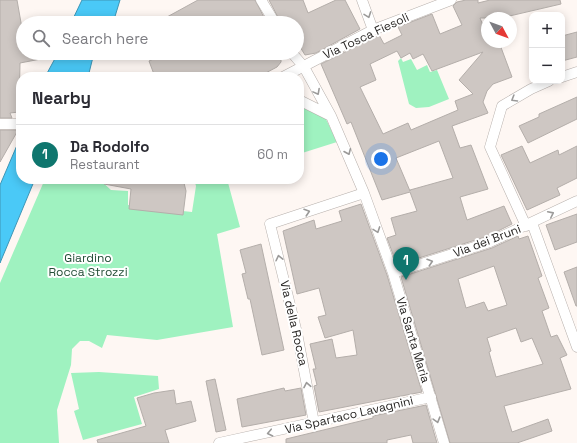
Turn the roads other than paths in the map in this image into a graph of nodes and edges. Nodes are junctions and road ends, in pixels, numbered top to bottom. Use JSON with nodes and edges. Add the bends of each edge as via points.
{"nodes":[{"id":1,"x":261,"y":0,"type":"edge"},
{"id":2,"x":362,"y":0,"type":"edge"},
{"id":3,"x":451,"y":0,"type":"edge"},
{"id":4,"x":271,"y":16,"type":"edge"},
{"id":5,"x":373,"y":30,"type":"junction"},
{"id":6,"x":298,"y":60,"type":"edge"},
{"id":7,"x":304,"y":66,"type":"junction"},
{"id":8,"x":293,"y":72,"type":"edge"},
{"id":9,"x":301,"y":72,"type":"edge"},
{"id":10,"x":577,"y":72,"type":"edge"},
{"id":11,"x":565,"y":75,"type":"edge"},
{"id":12,"x":542,"y":84,"type":"edge"},
{"id":13,"x":304,"y":102,"type":"edge"},
{"id":14,"x":331,"y":116,"type":"junction"},
{"id":15,"x":16,"y":123,"type":"edge"},
{"id":16,"x":0,"y":124,"type":"edge"},
{"id":17,"x":364,"y":193,"type":"junction"},
{"id":18,"x":577,"y":201,"type":"edge"},
{"id":19,"x":529,"y":225,"type":"junction"},
{"id":20,"x":393,"y":273,"type":"junction"},
{"id":21,"x":577,"y":347,"type":"edge"},
{"id":22,"x":431,"y":397,"type":"junction"},
{"id":23,"x":314,"y":423,"type":"junction"},
{"id":24,"x":219,"y":443,"type":"edge"},
{"id":25,"x":444,"y":443,"type":"edge"}],
"edges":[{"from":1,"to":4,"type":"street"},
{"from":2,"to":5,"type":"street","one_way":true},
{"from":3,"to":5,"type":"street","name":"Via Tosca Fiesoli"},
{"from":5,"to":7,"type":"street","name":"Via Tosca Fiesoli"},
{"from":6,"to":7,"type":"street","name":"Via Santa Maria"},
{"from":7,"to":8,"type":"street","name":"Via Tosca Fiesoli"},
{"from":7,"to":9,"type":"street"},
{"from":7,"to":14,"type":"street","name":"Via Santa Maria","one_way":true},
{"from":10,"to":11,"type":"street"},
{"from":12,"to":19,"type":"street","one_way":true,"via":[[502,106],[490,147]]},
{"from":13,"to":14,"type":"street"},
{"from":14,"to":17,"type":"street","name":"Via Santa Maria","one_way":true},
{"from":15,"to":16,"type":"street"},
{"from":17,"to":20,"type":"street","name":"Via Santa Maria","one_way":true},
{"from":23,"to":17,"type":"street","name":"Via della Rocca","one_way":true,"via":[[270,224]]},
{"from":19,"to":18,"type":"street","name":"Via dei Bruni","one_way":true},
{"from":20,"to":19,"type":"street","name":"Via dei Bruni","one_way":true,"via":[[490,242]]},
{"from":19,"to":21,"type":"street"},
{"from":20,"to":22,"type":"street","name":"Via Santa Maria"},
{"from":22,"to":23,"type":"street","name":"Via Spartaco Lavagnini"},
{"from":22,"to":25,"type":"street","name":"Via Santa Maria","one_way":true},
{"from":23,"to":24,"type":"street","name":"Via Spartaco Lavagnini","one_way":true}]}
